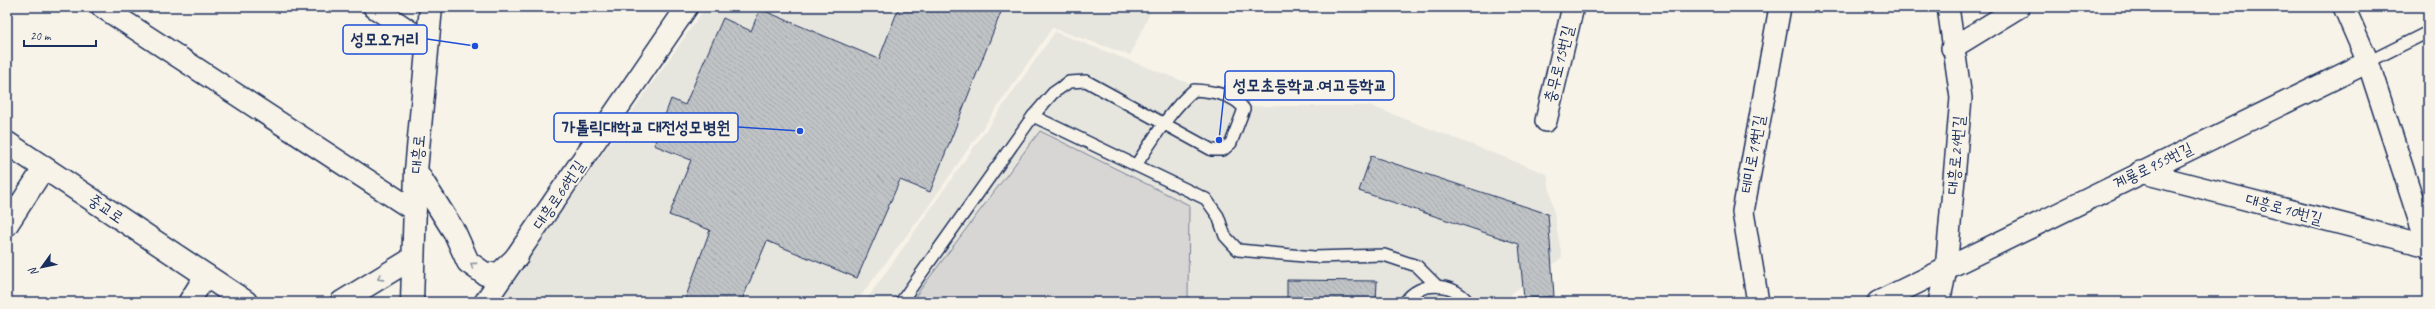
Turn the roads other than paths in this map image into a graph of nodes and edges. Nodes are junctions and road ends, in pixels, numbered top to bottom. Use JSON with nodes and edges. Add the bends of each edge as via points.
{"nodes":[{"id":1,"x":102,"y":7,"type":"edge"},
{"id":2,"x":374,"y":7,"type":"edge"},
{"id":3,"x":431,"y":7,"type":"edge"},
{"id":4,"x":687,"y":7,"type":"edge"},
{"id":5,"x":1573,"y":7,"type":"edge"},
{"id":6,"x":1780,"y":7,"type":"edge"},
{"id":7,"x":1948,"y":7,"type":"edge"},
{"id":8,"x":2019,"y":7,"type":"edge"},
{"id":9,"x":2344,"y":7,"type":"edge"},
{"id":10,"x":2428,"y":32,"type":"edge"},
{"id":11,"x":428,"y":43,"type":"junction"},
{"id":12,"x":1952,"y":48,"type":"junction"},
{"id":13,"x":2368,"y":62,"type":"junction"},
{"id":14,"x":1033,"y":116,"type":"junction"},
{"id":15,"x":1546,"y":121,"type":"dead end"},
{"id":16,"x":1164,"y":125,"type":"junction"},
{"id":17,"x":7,"y":143,"type":"edge"},
{"id":18,"x":1136,"y":165,"type":"junction"},
{"id":19,"x":44,"y":168,"type":"junction"},
{"id":20,"x":416,"y":171,"type":"junction"},
{"id":21,"x":2140,"y":172,"type":"junction"},
{"id":22,"x":415,"y":211,"type":"junction"},
{"id":23,"x":7,"y":225,"type":"edge"},
{"id":24,"x":2428,"y":247,"type":"edge"},
{"id":25,"x":517,"y":257,"type":"junction"},
{"id":26,"x":413,"y":258,"type":"junction"},
{"id":27,"x":1946,"y":270,"type":"junction"},
{"id":28,"x":206,"y":275,"type":"junction"},
{"id":29,"x":1437,"y":286,"type":"junction"},
{"id":30,"x":188,"y":302,"type":"edge"},
{"id":31,"x":246,"y":302,"type":"edge"},
{"id":32,"x":342,"y":302,"type":"edge"},
{"id":33,"x":412,"y":302,"type":"edge"},
{"id":34,"x":485,"y":302,"type":"edge"},
{"id":35,"x":901,"y":302,"type":"edge"},
{"id":36,"x":1405,"y":302,"type":"edge"},
{"id":37,"x":1468,"y":302,"type":"edge"},
{"id":38,"x":1758,"y":302,"type":"edge"},
{"id":39,"x":1878,"y":302,"type":"edge"},
{"id":40,"x":1939,"y":302,"type":"edge"}],
"edges":[{"from":1,"to":22,"type":"street"},
{"from":2,"to":11,"type":"street"},
{"from":3,"to":11,"type":"main road","name":"대흥로"},
{"from":4,"to":25,"type":"street","name":"대흥로66번길"},
{"from":5,"to":15,"type":"street","name":"충무로15번길"},
{"from":6,"to":38,"type":"street","name":"테미로19번길","via":[[1742,212]]},
{"from":7,"to":12,"type":"street","name":"대흥로24번길"},
{"from":8,"to":12,"type":"street"},
{"from":9,"to":13,"type":"street","name":"대흥로10번길"},
{"from":10,"to":13,"type":"lane","name":"계룡로955번길"},
{"from":11,"to":20,"type":"main road","name":"대흥로"},
{"from":12,"to":27,"type":"street","name":"대흥로24번길","via":[[1961,98]]},
{"from":13,"to":21,"type":"street","name":"계룡로955번길"},
{"from":13,"to":24,"type":"street","name":"대흥로10번길"},
{"from":14,"to":16,"type":"lane","via":[[1053,93],[1069,82],[1086,81]]},
{"from":14,"to":18,"type":"lane"},
{"from":14,"to":35,"type":"lane"},
{"from":16,"to":16,"type":"lane","via":[[1185,97],[1194,90],[1211,91],[1225,96],[1239,102],[1244,109],[1231,143],[1223,150],[1212,150]]},
{"from":16,"to":18,"type":"lane"},
{"from":17,"to":19,"type":"main road","name":"중교로"},
{"from":18,"to":29,"type":"lane","via":[[1206,199],[1218,216],[1225,236],[1238,250],[1314,257],[1384,255],[1417,266]]},
{"from":19,"to":23,"type":"street"},
{"from":19,"to":28,"type":"main road","name":"중교로"},
{"from":20,"to":22,"type":"main road","name":"대흥로"},
{"from":25,"to":20,"type":"main road","one_way":true,"via":[[500,273],[485,274],[468,262],[455,233]]},
{"from":21,"to":24,"type":"street","name":"대흥로10번길"},
{"from":21,"to":27,"type":"street","name":"계룡로955번길"},
{"from":22,"to":26,"type":"main road","name":"대흥로"},
{"from":25,"to":34,"type":"street","name":"대흥로66번길"},
{"from":26,"to":32,"type":"street","one_way":true},
{"from":26,"to":33,"type":"main road","name":"대흥로"},
{"from":27,"to":39,"type":"street","name":"계룡로955번길"},
{"from":27,"to":40,"type":"street","name":"대흥로24번길"},
{"from":28,"to":30,"type":"street"},
{"from":28,"to":31,"type":"main road","name":"중교로"},
{"from":29,"to":36,"type":"lane","via":[[1416,292]]},
{"from":29,"to":37,"type":"lane","via":[[1459,292]]}]}
